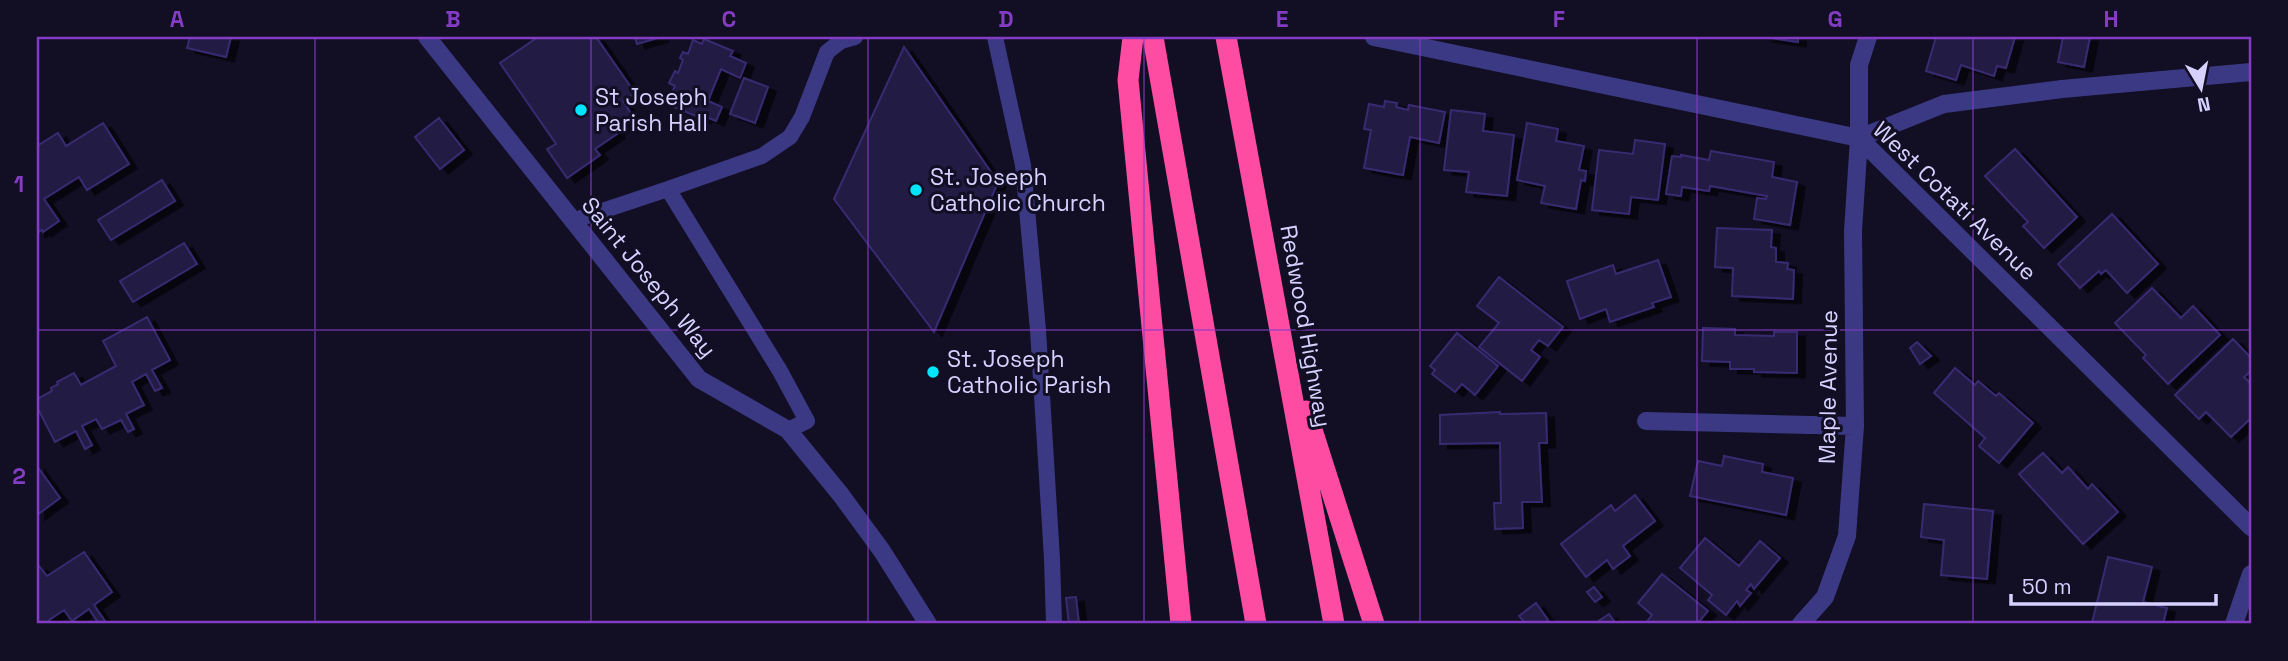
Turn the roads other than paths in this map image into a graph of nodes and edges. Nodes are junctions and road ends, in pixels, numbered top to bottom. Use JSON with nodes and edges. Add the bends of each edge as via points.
{"nodes":[{"id":1,"x":427,"y":37,"type":"edge"},
{"id":2,"x":855,"y":37,"type":"edge"},
{"id":3,"x":995,"y":37,"type":"edge"},
{"id":4,"x":1133,"y":37,"type":"edge"},
{"id":5,"x":1153,"y":37,"type":"edge"},
{"id":6,"x":1226,"y":37,"type":"edge"},
{"id":7,"x":1374,"y":37,"type":"edge"},
{"id":8,"x":1868,"y":37,"type":"edge"},
{"id":9,"x":2251,"y":72,"type":"edge"},
{"id":10,"x":1859,"y":138,"type":"junction"},
{"id":11,"x":668,"y":190,"type":"junction"},
{"id":12,"x":572,"y":221,"type":"junction"},
{"id":13,"x":1279,"y":329,"type":"junction"},
{"id":14,"x":1646,"y":421,"type":"dead end"},
{"id":15,"x":1855,"y":426,"type":"junction"},
{"id":16,"x":789,"y":430,"type":"junction"},
{"id":17,"x":2251,"y":527,"type":"edge"},
{"id":18,"x":2251,"y":574,"type":"edge"},
{"id":19,"x":928,"y":624,"type":"edge"},
{"id":20,"x":1054,"y":624,"type":"edge"},
{"id":21,"x":1181,"y":624,"type":"edge"},
{"id":22,"x":1255,"y":624,"type":"edge"},
{"id":23,"x":1334,"y":624,"type":"edge"},
{"id":24,"x":1374,"y":624,"type":"edge"},
{"id":25,"x":1801,"y":624,"type":"edge"},
{"id":26,"x":2234,"y":624,"type":"edge"}],
"edges":[{"from":1,"to":12,"type":"street","name":"Saint Joseph Way"},
{"from":2,"to":11,"type":"lane","via":[[827,52],[790,137],[762,156]]},
{"from":3,"to":20,"type":"lane","via":[[1023,165],[1038,330]]},
{"from":4,"to":21,"type":"highway","via":[[1128,80]]},
{"from":5,"to":22,"type":"highway"},
{"from":6,"to":13,"type":"highway","name":"Redwood Highway"},
{"from":7,"to":10,"type":"street","name":"West Cotati Avenue"},
{"from":8,"to":10,"type":"street","name":"Maple Avenue","via":[[1859,65]]},
{"from":9,"to":10,"type":"street","via":[[1944,104]]},
{"from":10,"to":15,"type":"street","name":"Maple Avenue","via":[[1853,231]]},
{"from":10,"to":17,"type":"street","name":"West Cotati Avenue"},
{"from":11,"to":12,"type":"lane"},
{"from":11,"to":16,"type":"lane","via":[[807,421]]},
{"from":12,"to":16,"type":"street","name":"Saint Joseph Way","via":[[698,379]]},
{"from":13,"to":23,"type":"highway","name":"Redwood Highway"},
{"from":13,"to":24,"type":"highway"},
{"from":14,"to":15,"type":"street"},
{"from":15,"to":25,"type":"street","name":"Maple Avenue","via":[[1847,536],[1825,597]]},
{"from":16,"to":19,"type":"street","name":"Saint Joseph Way","via":[[841,495]]},
{"from":18,"to":26,"type":"street"}]}
